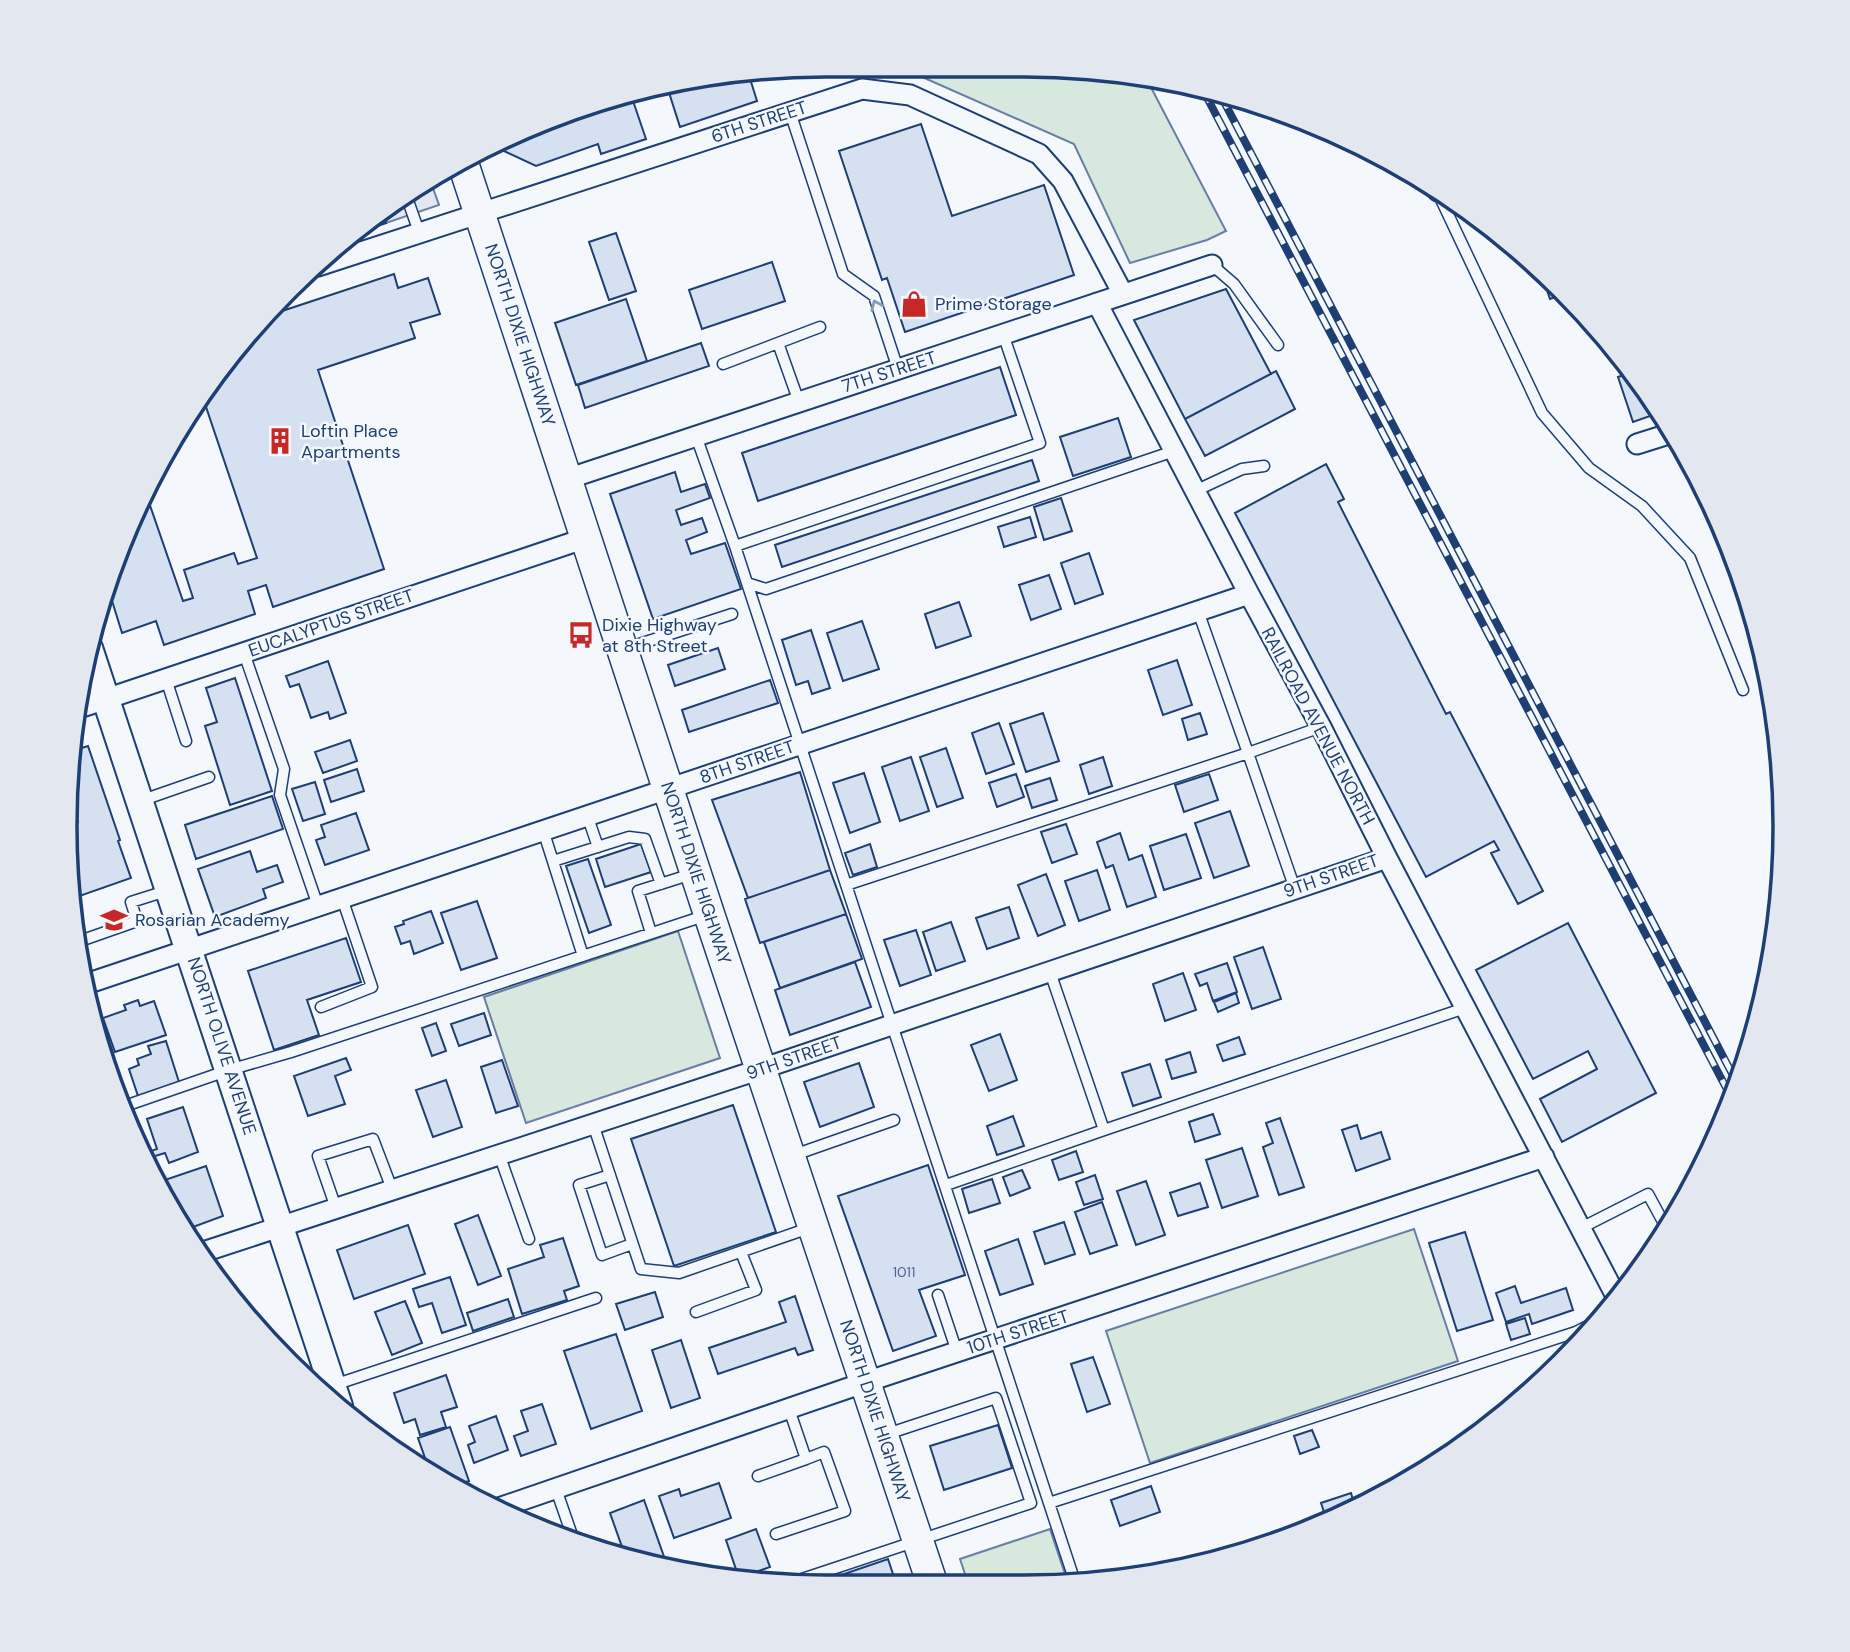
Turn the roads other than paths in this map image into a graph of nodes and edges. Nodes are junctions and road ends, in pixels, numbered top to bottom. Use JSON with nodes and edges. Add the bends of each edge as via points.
{"nodes":[{"id":1,"x":790,"y":112,"type":"junction"},
{"id":2,"x":465,"y":170,"type":"edge"},
{"id":3,"x":409,"y":204,"type":"edge"},
{"id":4,"x":1445,"y":206,"type":"edge"},
{"id":5,"x":480,"y":212,"type":"junction"},
{"id":6,"x":419,"y":232,"type":"junction"},
{"id":7,"x":336,"y":260,"type":"edge"},
{"id":8,"x":1212,"y":265,"type":"joint"},
{"id":9,"x":1123,"y":294,"type":"junction"},
{"id":10,"x":1097,"y":303,"type":"junction"},
{"id":11,"x":820,"y":327,"type":"dead end"},
{"id":12,"x":1003,"y":334,"type":"junction"},
{"id":13,"x":778,"y":343,"type":"junction"},
{"id":14,"x":1278,"y":345,"type":"dead end"},
{"id":15,"x":723,"y":364,"type":"dead end"},
{"id":16,"x":898,"y":369,"type":"junction"},
{"id":17,"x":799,"y":402,"type":"junction"},
{"id":18,"x":696,"y":436,"type":"junction"},
{"id":19,"x":1663,"y":436,"type":"edge"},
{"id":20,"x":1637,"y":444,"type":"dead end"},
{"id":21,"x":1174,"y":451,"type":"junction"},
{"id":22,"x":1264,"y":467,"type":"dead end"},
{"id":23,"x":567,"y":479,"type":"junction"},
{"id":24,"x":1195,"y":491,"type":"junction"},
{"id":25,"x":586,"y":538,"type":"junction"},
{"id":26,"x":735,"y":546,"type":"junction"},
{"id":27,"x":747,"y":583,"type":"junction"},
{"id":28,"x":1249,"y":594,"type":"junction"},
{"id":29,"x":1198,"y":611,"type":"junction"},
{"id":30,"x":732,"y":614,"type":"dead end"},
{"id":31,"x":623,"y":650,"type":"junction"},
{"id":32,"x":244,"y":653,"type":"junction"},
{"id":33,"x":95,"y":665,"type":"edge"},
{"id":34,"x":166,"y":679,"type":"junction"},
{"id":35,"x":1744,"y":690,"type":"dead end"},
{"id":36,"x":106,"y":699,"type":"junction"},
{"id":37,"x":87,"y":705,"type":"edge"},
{"id":38,"x":1321,"y":727,"type":"junction"},
{"id":39,"x":186,"y":741,"type":"dead end"},
{"id":40,"x":799,"y":744,"type":"junction"},
{"id":41,"x":1248,"y":753,"type":"junction"},
{"id":42,"x":209,"y":777,"type":"dead end"},
{"id":43,"x":668,"y":788,"type":"junction"},
{"id":44,"x":140,"y":801,"type":"junction"},
{"id":45,"x":587,"y":816,"type":"junction"},
{"id":46,"x":543,"y":830,"type":"junction"},
{"id":47,"x":598,"y":847,"type":"junction"},
{"id":48,"x":1387,"y":858,"type":"junction"},
{"id":49,"x":553,"y":861,"type":"junction"},
{"id":50,"x":696,"y":873,"type":"junction"},
{"id":51,"x":661,"y":884,"type":"junction"},
{"id":52,"x":846,"y":885,"type":"junction"},
{"id":53,"x":1295,"y":889,"type":"junction"},
{"id":54,"x":170,"y":890,"type":"junction"},
{"id":55,"x":342,"y":898,"type":"junction"},
{"id":56,"x":318,"y":906,"type":"junction"},
{"id":57,"x":709,"y":914,"type":"junction"},
{"id":58,"x":652,"y":933,"type":"junction"},
{"id":59,"x":86,"y":939,"type":"edge"},
{"id":60,"x":190,"y":949,"type":"junction"},
{"id":61,"x":583,"y":956,"type":"junction"},
{"id":62,"x":1050,"y":972,"type":"junction"},
{"id":63,"x":93,"y":982,"type":"edge"},
{"id":64,"x":321,"y":1007,"type":"dead end"},
{"id":65,"x":1465,"y":1008,"type":"junction"},
{"id":66,"x":892,"y":1025,"type":"junction"},
{"id":67,"x":761,"y":1069,"type":"junction"},
{"id":68,"x":229,"y":1070,"type":"junction"},
{"id":69,"x":131,"y":1104,"type":"edge"},
{"id":70,"x":894,"y":1120,"type":"dead end"},
{"id":71,"x":593,"y":1124,"type":"junction"},
{"id":72,"x":1104,"y":1130,"type":"junction"},
{"id":73,"x":499,"y":1154,"type":"junction"},
{"id":74,"x":790,"y":1156,"type":"junction"},
{"id":75,"x":1544,"y":1157,"type":"junction"},
{"id":76,"x":610,"y":1175,"type":"junction"},
{"id":77,"x":946,"y":1185,"type":"junction"},
{"id":78,"x":392,"y":1189,"type":"junction"},
{"id":79,"x":336,"y":1208,"type":"junction"},
{"id":80,"x":1661,"y":1219,"type":"edge"},
{"id":81,"x":280,"y":1226,"type":"junction"},
{"id":82,"x":814,"y":1227,"type":"junction"},
{"id":83,"x":1581,"y":1228,"type":"junction"},
{"id":84,"x":529,"y":1239,"type":"dead end"},
{"id":85,"x":632,"y":1244,"type":"junction"},
{"id":86,"x":209,"y":1250,"type":"edge"},
{"id":87,"x":741,"y":1252,"type":"junction"},
{"id":88,"x":1613,"y":1288,"type":"edge"},
{"id":89,"x":938,"y":1295,"type":"dead end"},
{"id":90,"x":596,"y":1298,"type":"dead end"},
{"id":91,"x":696,"y":1312,"type":"dead end"},
{"id":92,"x":1576,"y":1332,"type":"edge"},
{"id":93,"x":995,"y":1339,"type":"junction"},
{"id":94,"x":957,"y":1352,"type":"junction"},
{"id":95,"x":866,"y":1382,"type":"junction"},
{"id":96,"x":329,"y":1386,"type":"edge"},
{"id":97,"x":335,"y":1392,"type":"edge"},
{"id":98,"x":1013,"y":1392,"type":"junction"},
{"id":99,"x":996,"y":1398,"type":"junction"},
{"id":100,"x":789,"y":1409,"type":"junction"},
{"id":101,"x":884,"y":1435,"type":"junction"},
{"id":102,"x":806,"y":1459,"type":"junction"},
{"id":103,"x":758,"y":1476,"type":"dead end"},
{"id":104,"x":1044,"y":1484,"type":"junction"},
{"id":105,"x":556,"y":1489,"type":"junction"},
{"id":106,"x":1027,"y":1490,"type":"junction"},
{"id":107,"x":1049,"y":1503,"type":"junction"},
{"id":108,"x":509,"y":1505,"type":"edge"},
{"id":109,"x":570,"y":1529,"type":"edge"},
{"id":110,"x":776,"y":1534,"type":"dead end"},
{"id":111,"x":918,"y":1540,"type":"junction"},
{"id":112,"x":1072,"y":1573,"type":"edge"},
{"id":113,"x":815,"y":1575,"type":"edge"},
{"id":114,"x":929,"y":1575,"type":"edge"}],
"edges":[{"from":1,"to":5,"type":"street","name":"6TH STREET"},
{"from":1,"to":9,"type":"street","name":"6TH STREET","via":[[862,89],[910,95],[1039,154],[1063,181]]},
{"from":16,"to":1,"type":"lane","one_way":true,"via":[[874,296],[843,274]]},
{"from":2,"to":5,"type":"main road","name":"NORTH DIXIE HIGHWAY"},
{"from":3,"to":6,"type":"lane"},
{"from":4,"to":35,"type":"lane","via":[[1542,413],[1589,468],[1642,506],[1690,558]]},
{"from":5,"to":6,"type":"street","name":"6TH STREET"},
{"from":5,"to":23,"type":"main road","name":"NORTH DIXIE HIGHWAY"},
{"from":6,"to":7,"type":"street","name":"6TH STREET"},
{"from":8,"to":9,"type":"street","name":"7TH STREET"},
{"from":8,"to":14,"type":"lane","via":[[1234,284]]},
{"from":9,"to":10,"type":"street","name":"7TH STREET"},
{"from":10,"to":12,"type":"street","name":"7TH STREET"},
{"from":10,"to":21,"type":"street","name":"RAILROAD AVENUE NORTH"},
{"from":11,"to":13,"type":"lane"},
{"from":12,"to":16,"type":"street","name":"7TH STREET"},
{"from":12,"to":26,"type":"lane","via":[[1040,443]]},
{"from":13,"to":15,"type":"lane"},
{"from":13,"to":17,"type":"lane"},
{"from":16,"to":17,"type":"street","name":"7TH STREET"},
{"from":17,"to":18,"type":"street","name":"7TH STREET"},
{"from":18,"to":23,"type":"street","name":"7TH STREET"},
{"from":18,"to":26,"type":"lane"},
{"from":19,"to":20,"type":"street"},
{"from":21,"to":24,"type":"street","name":"RAILROAD AVENUE NORTH"},
{"from":21,"to":27,"type":"lane","via":[[766,589]]},
{"from":22,"to":24,"type":"lane","via":[[1242,469]]},
{"from":23,"to":25,"type":"main road","name":"NORTH DIXIE HIGHWAY"},
{"from":24,"to":28,"type":"street","name":"RAILROAD AVENUE NORTH"},
{"from":25,"to":31,"type":"main road","name":"NORTH DIXIE HIGHWAY"},
{"from":25,"to":32,"type":"street","name":"EUCALYPTUS STREET"},
{"from":26,"to":27,"type":"lane"},
{"from":27,"to":40,"type":"lane"},
{"from":28,"to":29,"type":"street","name":"8TH STREET"},
{"from":28,"to":38,"type":"street","name":"RAILROAD AVENUE NORTH"},
{"from":29,"to":40,"type":"street","name":"8TH STREET"},
{"from":29,"to":41,"type":"lane"},
{"from":30,"to":31,"type":"lane"},
{"from":31,"to":43,"type":"main road","name":"NORTH DIXIE HIGHWAY"},
{"from":32,"to":34,"type":"street","name":"EUCALYPTUS STREET"},
{"from":32,"to":56,"type":"lane","via":[[284,769],[280,795]]},
{"from":33,"to":36,"type":"street","name":"NORTH OLIVE AVENUE"},
{"from":34,"to":36,"type":"street","name":"EUCALYPTUS STREET"},
{"from":34,"to":39,"type":"lane"},
{"from":36,"to":37,"type":"street","name":"EUCALYPTUS STREET"},
{"from":36,"to":44,"type":"street","name":"NORTH OLIVE AVENUE"},
{"from":38,"to":41,"type":"lane"},
{"from":38,"to":48,"type":"street","name":"RAILROAD AVENUE NORTH"},
{"from":40,"to":43,"type":"street","name":"8TH STREET"},
{"from":40,"to":52,"type":"lane"},
{"from":41,"to":52,"type":"lane"},
{"from":41,"to":53,"type":"lane"},
{"from":42,"to":44,"type":"lane"},
{"from":43,"to":45,"type":"street","name":"8TH STREET"},
{"from":43,"to":50,"type":"main road","name":"NORTH DIXIE HIGHWAY"},
{"from":44,"to":54,"type":"street","name":"NORTH OLIVE AVENUE"},
{"from":45,"to":46,"type":"street","name":"8TH STREET"},
{"from":45,"to":47,"type":"lane"},
{"from":46,"to":49,"type":"lane"},
{"from":46,"to":55,"type":"street","name":"8TH STREET"},
{"from":47,"to":49,"type":"lane"},
{"from":47,"to":51,"type":"lane","via":[[629,837],[645,838]]},
{"from":48,"to":53,"type":"street","name":"9TH STREET"},
{"from":48,"to":65,"type":"street","name":"RAILROAD AVENUE NORTH"},
{"from":49,"to":61,"type":"lane"},
{"from":50,"to":51,"type":"lane"},
{"from":50,"to":57,"type":"main road","name":"NORTH DIXIE HIGHWAY"},
{"from":51,"to":58,"type":"lane","via":[[638,891]]},
{"from":52,"to":66,"type":"lane"},
{"from":53,"to":62,"type":"street","name":"9TH STREET"},
{"from":54,"to":59,"type":"lane","via":[[131,902],[137,921]]},
{"from":54,"to":60,"type":"street","name":"NORTH OLIVE AVENUE"},
{"from":55,"to":56,"type":"street","name":"8TH STREET"},
{"from":55,"to":64,"type":"lane","via":[[372,987]]},
{"from":56,"to":60,"type":"street","name":"8TH STREET"},
{"from":57,"to":58,"type":"lane"},
{"from":57,"to":67,"type":"main road","name":"NORTH DIXIE HIGHWAY"},
{"from":58,"to":61,"type":"lane"},
{"from":60,"to":63,"type":"street","name":"8TH STREET"},
{"from":60,"to":68,"type":"street","name":"NORTH OLIVE AVENUE"},
{"from":61,"to":68,"type":"lane"},
{"from":62,"to":66,"type":"street","name":"9TH STREET"},
{"from":62,"to":72,"type":"lane"},
{"from":65,"to":72,"type":"lane"},
{"from":65,"to":75,"type":"street","name":"RAILROAD AVENUE NORTH"},
{"from":66,"to":67,"type":"street","name":"9TH STREET"},
{"from":66,"to":77,"type":"lane"},
{"from":67,"to":71,"type":"street","name":"9TH STREET"},
{"from":67,"to":74,"type":"main road","name":"NORTH DIXIE HIGHWAY"},
{"from":68,"to":69,"type":"lane"},
{"from":68,"to":81,"type":"street","name":"NORTH OLIVE AVENUE"},
{"from":70,"to":74,"type":"lane"},
{"from":71,"to":73,"type":"street","name":"9TH STREET"},
{"from":71,"to":76,"type":"lane"},
{"from":72,"to":77,"type":"lane"},
{"from":73,"to":78,"type":"street","name":"9TH STREET"},
{"from":73,"to":84,"type":"lane"},
{"from":74,"to":82,"type":"main road","name":"NORTH DIXIE HIGHWAY"},
{"from":75,"to":83,"type":"street","name":"RAILROAD AVENUE NORTH"},
{"from":75,"to":93,"type":"street","name":"10TH STREET"},
{"from":76,"to":85,"type":"lane"},
{"from":76,"to":85,"type":"lane","via":[[579,1185],[602,1255]]},
{"from":77,"to":93,"type":"lane"},
{"from":78,"to":79,"type":"street","name":"9TH STREET"},
{"from":78,"to":79,"type":"lane","via":[[373,1139],[318,1156]]},
{"from":79,"to":81,"type":"street","name":"9TH STREET"},
{"from":80,"to":83,"type":"lane","via":[[1648,1194]]},
{"from":81,"to":86,"type":"street","name":"9TH STREET"},
{"from":81,"to":96,"type":"street","name":"NORTH OLIVE AVENUE"},
{"from":82,"to":87,"type":"lane"},
{"from":82,"to":95,"type":"main road","name":"NORTH DIXIE HIGHWAY"},
{"from":83,"to":88,"type":"street","name":"RAILROAD AVENUE NORTH"},
{"from":85,"to":87,"type":"lane","via":[[640,1269],[679,1273]]},
{"from":87,"to":91,"type":"lane","via":[[756,1290]]},
{"from":89,"to":94,"type":"lane"},
{"from":90,"to":97,"type":"lane"},
{"from":92,"to":107,"type":"lane"},
{"from":93,"to":94,"type":"street","name":"10TH STREET"},
{"from":93,"to":98,"type":"lane"},
{"from":94,"to":95,"type":"street","name":"10TH STREET"},
{"from":95,"to":100,"type":"street","name":"10TH STREET"},
{"from":95,"to":101,"type":"main road","name":"NORTH DIXIE HIGHWAY"},
{"from":98,"to":99,"type":"lane"},
{"from":98,"to":104,"type":"lane"},
{"from":99,"to":101,"type":"lane"},
{"from":99,"to":106,"type":"lane"},
{"from":100,"to":102,"type":"lane"},
{"from":100,"to":105,"type":"street","name":"10TH STREET"},
{"from":101,"to":111,"type":"main road","name":"NORTH DIXIE HIGHWAY"},
{"from":102,"to":103,"type":"lane"},
{"from":102,"to":110,"type":"lane","via":[[824,1452],[845,1511]]},
{"from":104,"to":106,"type":"lane"},
{"from":104,"to":107,"type":"lane"},
{"from":105,"to":108,"type":"street","name":"10TH STREET"},
{"from":105,"to":109,"type":"lane"},
{"from":106,"to":111,"type":"lane","via":[[1031,1503]]},
{"from":107,"to":112,"type":"lane"},
{"from":111,"to":113,"type":"lane"},
{"from":111,"to":114,"type":"main road","name":"NORTH DIXIE HIGHWAY"}]}
